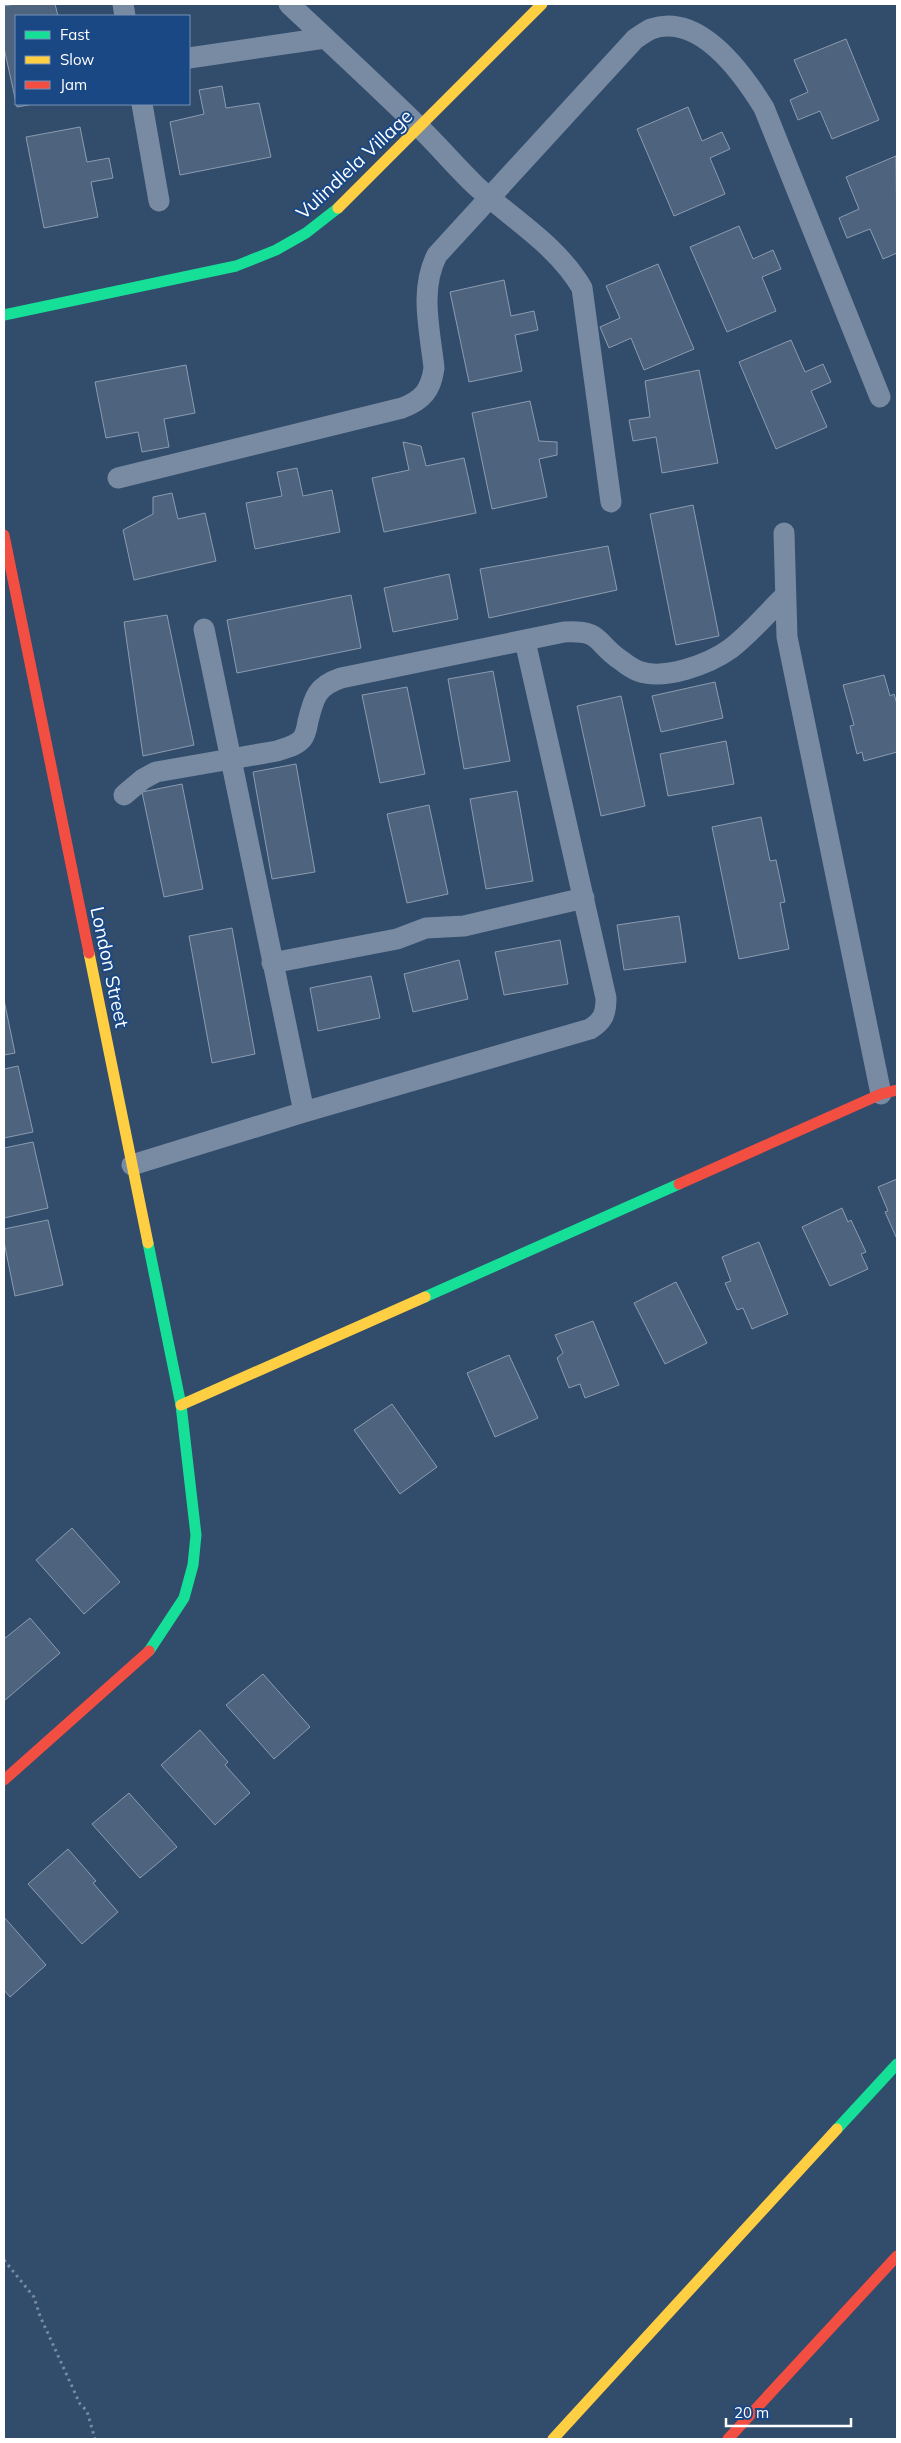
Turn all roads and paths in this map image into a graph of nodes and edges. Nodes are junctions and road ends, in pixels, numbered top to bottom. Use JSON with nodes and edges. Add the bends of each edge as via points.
{"nodes":[{"id":1,"x":289,"y":4,"type":"edge"},
{"id":2,"x":542,"y":4,"type":"edge"},
{"id":3,"x":325,"y":38,"type":"junction"},
{"id":4,"x":190,"y":58,"type":"edge"},
{"id":5,"x":142,"y":105,"type":"edge"},
{"id":6,"x":420,"y":127,"type":"junction"},
{"id":7,"x":491,"y":197,"type":"junction"},
{"id":8,"x":159,"y":201,"type":"dead end"},
{"id":9,"x":4,"y":315,"type":"edge"},
{"id":10,"x":880,"y":397,"type":"dead end"},
{"id":11,"x":118,"y":478,"type":"dead end"},
{"id":12,"x":611,"y":502,"type":"dead end"},
{"id":13,"x":784,"y":533,"type":"dead end"},
{"id":14,"x":4,"y":535,"type":"edge"},
{"id":15,"x":785,"y":596,"type":"junction"},
{"id":16,"x":204,"y":629,"type":"dead end"},
{"id":17,"x":525,"y":641,"type":"junction"},
{"id":18,"x":230,"y":759,"type":"junction"},
{"id":19,"x":124,"y":795,"type":"dead end"},
{"id":20,"x":584,"y":898,"type":"junction"},
{"id":21,"x":272,"y":963,"type":"junction"},
{"id":22,"x":889,"y":1092,"type":"edge"},
{"id":23,"x":304,"y":1112,"type":"junction"},
{"id":24,"x":132,"y":1165,"type":"junction"},
{"id":25,"x":181,"y":1405,"type":"junction"},
{"id":26,"x":4,"y":1780,"type":"edge"},
{"id":27,"x":897,"y":2064,"type":"edge"},
{"id":28,"x":897,"y":2256,"type":"edge"},
{"id":29,"x":4,"y":2260,"type":"edge"},
{"id":30,"x":95,"y":2439,"type":"edge"},
{"id":31,"x":553,"y":2439,"type":"edge"},
{"id":32,"x":728,"y":2439,"type":"edge"}],
"edges":[{"from":1,"to":3,"type":"lane"},
{"from":2,"to":6,"type":"main road","name":"Vulindlela Village"},
{"from":3,"to":4,"type":"lane"},
{"from":3,"to":6,"type":"lane"},
{"from":5,"to":8,"type":"lane"},
{"from":6,"to":7,"type":"lane","via":[[477,187]]},
{"from":6,"to":9,"type":"main road","name":"Vulindlela Village","via":[[337,209],[306,233],[276,250],[236,266]]},
{"from":7,"to":10,"type":"lane","via":[[635,40],[651,29],[687,30],[727,57],[764,108]]},
{"from":7,"to":11,"type":"lane","via":[[447,242],[429,271],[426,286],[434,368],[432,381],[416,403]]},
{"from":7,"to":12,"type":"lane","via":[[565,262],[582,288]]},
{"from":13,"to":15,"type":"lane"},
{"from":14,"to":24,"type":"main road","name":"London Street"},
{"from":15,"to":17,"type":"lane","via":[[729,650],[702,665],[677,672],[639,672],[594,634],[584,631]]},
{"from":15,"to":22,"type":"lane","via":[[787,637]]},
{"from":16,"to":18,"type":"lane"},
{"from":17,"to":18,"type":"lane","via":[[326,682],[318,690],[302,739],[277,751]]},
{"from":17,"to":20,"type":"lane"},
{"from":18,"to":19,"type":"lane","via":[[156,772]]},
{"from":18,"to":21,"type":"lane"},
{"from":20,"to":21,"type":"lane","via":[[464,926],[426,928],[397,939]]},
{"from":20,"to":23,"type":"lane","via":[[606,998],[605,1016],[600,1023],[590,1030]]},
{"from":21,"to":23,"type":"lane"},
{"from":22,"to":25,"type":"main road"},
{"from":23,"to":24,"type":"lane"},
{"from":24,"to":25,"type":"main road","name":"London Street"},
{"from":25,"to":26,"type":"main road","name":"London Street","via":[[196,1535],[193,1565],[184,1598],[149,1651]]},
{"from":27,"to":31,"type":"main road"},
{"from":28,"to":32,"type":"main road"},
{"from":29,"to":30,"type":"path","via":[[34,2297],[80,2404],[87,2411]]}]}
